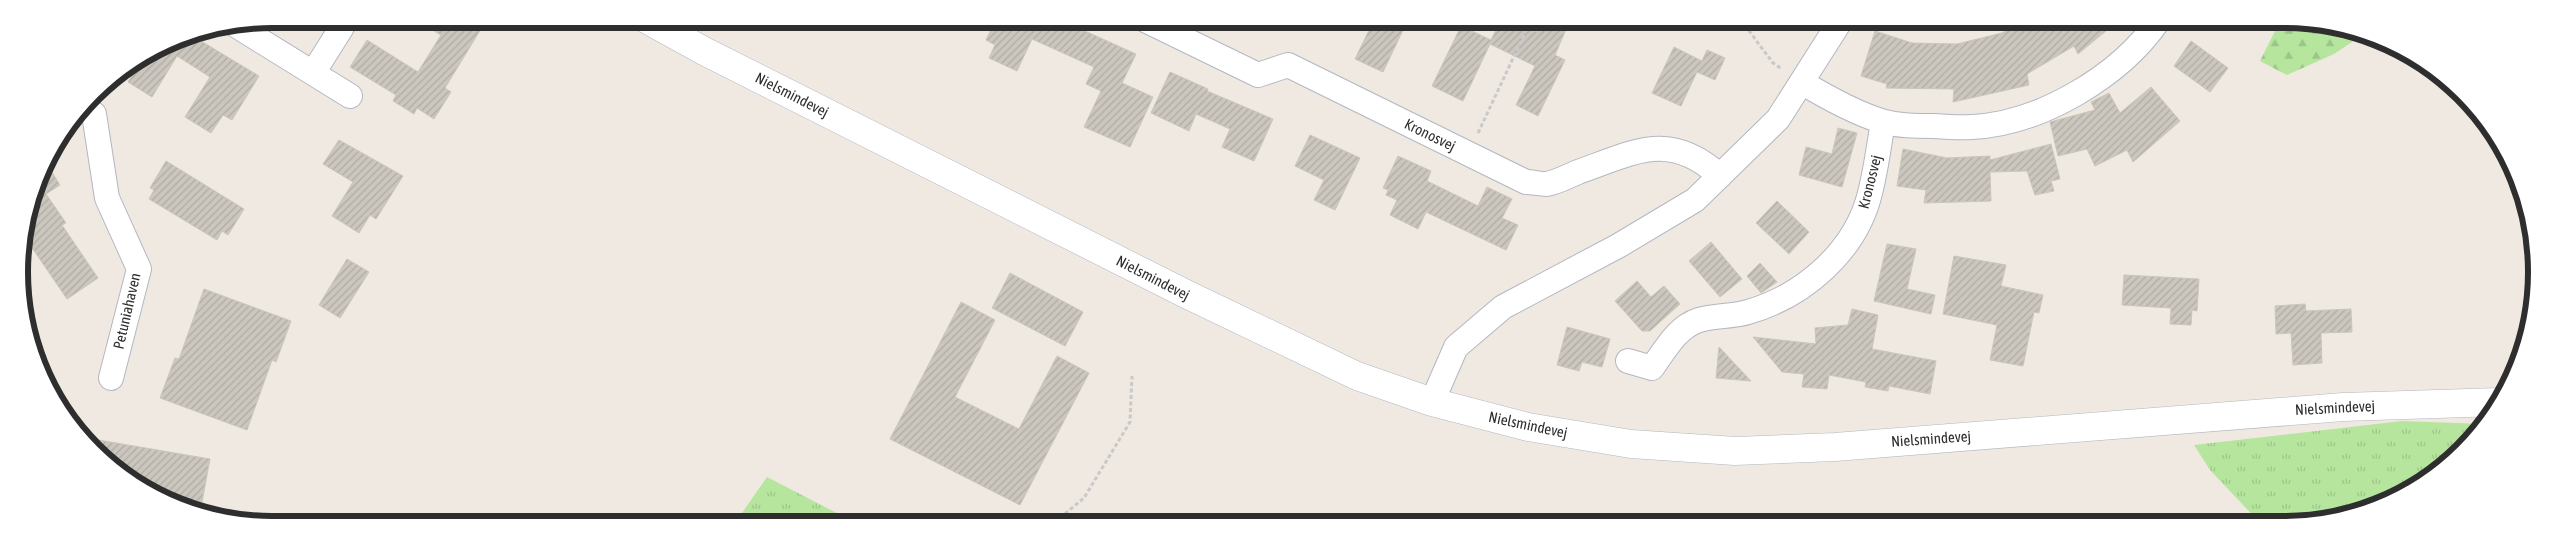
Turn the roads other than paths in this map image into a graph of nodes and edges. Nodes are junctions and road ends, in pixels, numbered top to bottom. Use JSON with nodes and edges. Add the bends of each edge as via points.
{"nodes":[{"id":1,"x":341,"y":28,"type":"edge"},
{"id":2,"x":662,"y":28,"type":"edge"},
{"id":3,"x":1162,"y":28,"type":"edge"},
{"id":4,"x":1836,"y":28,"type":"edge"},
{"id":5,"x":2152,"y":28,"type":"edge"},
{"id":6,"x":243,"y":30,"type":"edge"},
{"id":7,"x":313,"y":73,"type":"junction"},
{"id":8,"x":1803,"y":83,"type":"junction"},
{"id":9,"x":350,"y":96,"type":"dead end"},
{"id":10,"x":88,"y":111,"type":"edge"},
{"id":11,"x":1883,"y":122,"type":"junction"},
{"id":12,"x":1720,"y":176,"type":"junction"},
{"id":13,"x":1628,"y":361,"type":"dead end"},
{"id":14,"x":111,"y":378,"type":"dead end"},
{"id":15,"x":1432,"y":402,"type":"junction"},
{"id":16,"x":2491,"y":402,"type":"edge"}],
"edges":[{"from":1,"to":7,"type":"street"},
{"from":2,"to":15,"type":"street","name":"Nielsmindevej","via":[[1186,294],[1358,376]]},
{"from":3,"to":12,"type":"street","name":"Kronosvej","via":[[1258,74],[1288,65],[1526,182],[1547,184],[1638,151],[1660,148],[1682,152],[1703,161]]},
{"from":4,"to":8,"type":"street"},
{"from":5,"to":11,"type":"street","via":[[2121,62],[2092,84],[2057,104],[2019,118],[1974,127]]},
{"from":6,"to":7,"type":"street"},
{"from":7,"to":9,"type":"street"},
{"from":8,"to":11,"type":"street","via":[[1848,109]]},
{"from":8,"to":12,"type":"street","via":[[1778,119]]},
{"from":10,"to":14,"type":"street","name":"Petuniahaven","via":[[94,114],[107,198],[138,269]]},
{"from":11,"to":13,"type":"street","name":"Kronosvej","via":[[1870,195],[1856,228],[1836,257],[1811,282],[1772,304],[1747,313],[1698,320],[1680,330],[1652,368]]},
{"from":12,"to":15,"type":"street","via":[[1695,200],[1636,236],[1503,307],[1456,346]]},
{"from":15,"to":16,"type":"street","name":"Nielsmindevej","via":[[1528,427],[1631,444],[1735,451],[1835,447],[2343,407]]}]}
